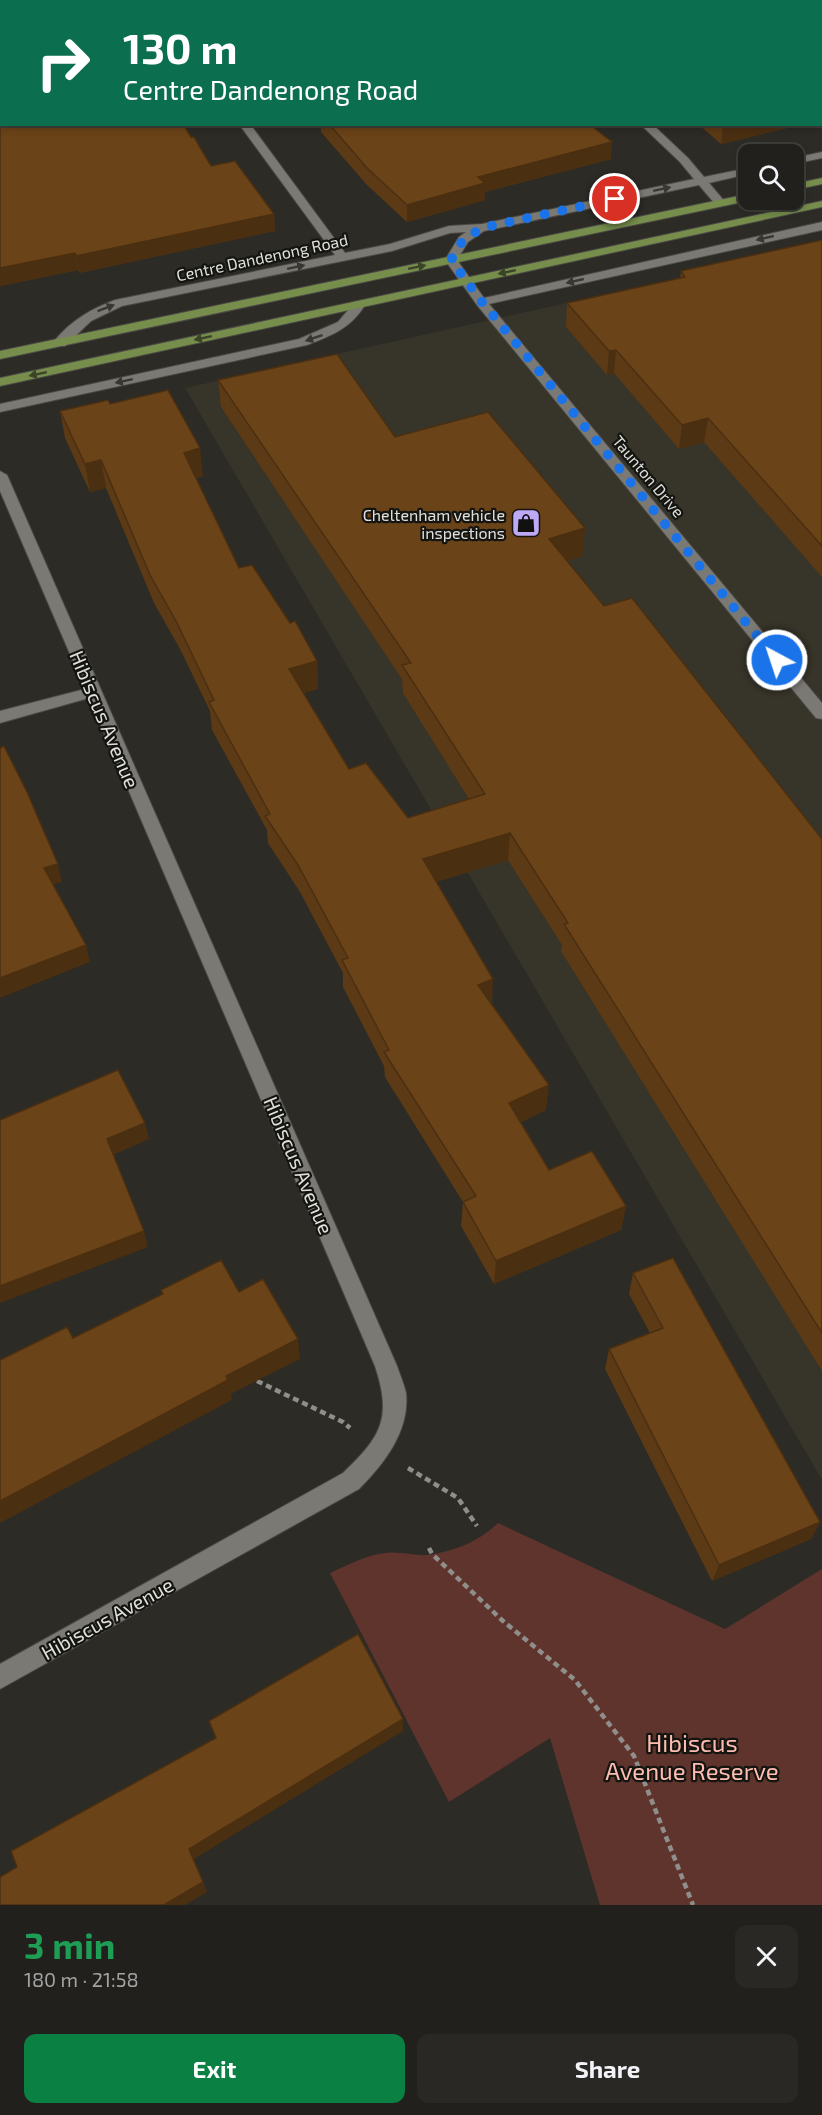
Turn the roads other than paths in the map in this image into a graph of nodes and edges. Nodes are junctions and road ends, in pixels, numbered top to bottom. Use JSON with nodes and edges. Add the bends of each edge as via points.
{"nodes":[{"id":1,"x":245,"y":126,"type":"edge"},
{"id":2,"x":647,"y":126,"type":"edge"},
{"id":3,"x":822,"y":155,"type":"edge"},
{"id":4,"x":804,"y":159,"type":"edge"},
{"id":5,"x":738,"y":173,"type":"edge"},
{"id":6,"x":702,"y":180,"type":"junction"},
{"id":7,"x":822,"y":181,"type":"edge"},
{"id":8,"x":804,"y":185,"type":"edge"},
{"id":9,"x":738,"y":199,"type":"edge"},
{"id":10,"x":720,"y":203,"type":"junction"},
{"id":11,"x":822,"y":204,"type":"edge"},
{"id":12,"x":822,"y":226,"type":"edge"},
{"id":13,"x":482,"y":228,"type":"junction"},
{"id":14,"x":342,"y":257,"type":"junction"},
{"id":15,"x":451,"y":260,"type":"junction"},
{"id":16,"x":466,"y":281,"type":"junction"},
{"id":17,"x":482,"y":302,"type":"junction"},
{"id":18,"x":359,"y":304,"type":"junction"},
{"id":19,"x":60,"y":343,"type":"junction"},
{"id":20,"x":0,"y":355,"type":"edge"},
{"id":21,"x":0,"y":382,"type":"edge"},
{"id":22,"x":0,"y":408,"type":"edge"},
{"id":23,"x":0,"y":475,"type":"edge"},
{"id":24,"x":93,"y":692,"type":"junction"},
{"id":25,"x":822,"y":714,"type":"edge"},
{"id":26,"x":0,"y":717,"type":"edge"},
{"id":27,"x":0,"y":1677,"type":"edge"}],
"edges":[{"from":1,"to":14,"type":"street"},
{"from":2,"to":6,"type":"street"},
{"from":3,"to":4,"type":"street"},
{"from":5,"to":6,"type":"street","name":"Centre Dandenong Road"},
{"from":6,"to":10,"type":"street"},
{"from":13,"to":6,"type":"street","name":"Centre Dandenong Road","one_way":true},
{"from":7,"to":8,"type":"main road"},
{"from":9,"to":10,"type":"main road"},
{"from":10,"to":15,"type":"main road"},
{"from":11,"to":16,"type":"main road","one_way":true},
{"from":12,"to":17,"type":"street","one_way":true},
{"from":13,"to":14,"type":"street","name":"Centre Dandenong Road","via":[[449,230]]},
{"from":13,"to":15,"type":"street","name":"Centre Dandenong Road","via":[[463,240]]},
{"from":19,"to":14,"type":"street","name":"Centre Dandenong Road","one_way":true,"via":[[85,317],[119,303]]},
{"from":15,"to":16,"type":"street","name":"Taunton Drive"},
{"from":19,"to":15,"type":"main road","one_way":true},
{"from":16,"to":17,"type":"street","name":"Taunton Drive"},
{"from":16,"to":18,"type":"main road"},
{"from":17,"to":25,"type":"street","name":"Taunton Drive"},
{"from":18,"to":21,"type":"main road","one_way":true},
{"from":18,"to":22,"type":"street","one_way":true,"via":[[342,325],[302,342]]},
{"from":19,"to":20,"type":"main road"},
{"from":23,"to":24,"type":"street","name":"Hibiscus Avenue"},
{"from":24,"to":26,"type":"street"},
{"from":24,"to":27,"type":"street","name":"Hibiscus Avenue","via":[[386,1366],[395,1411],[385,1439],[368,1466],[351,1481]]}]}
